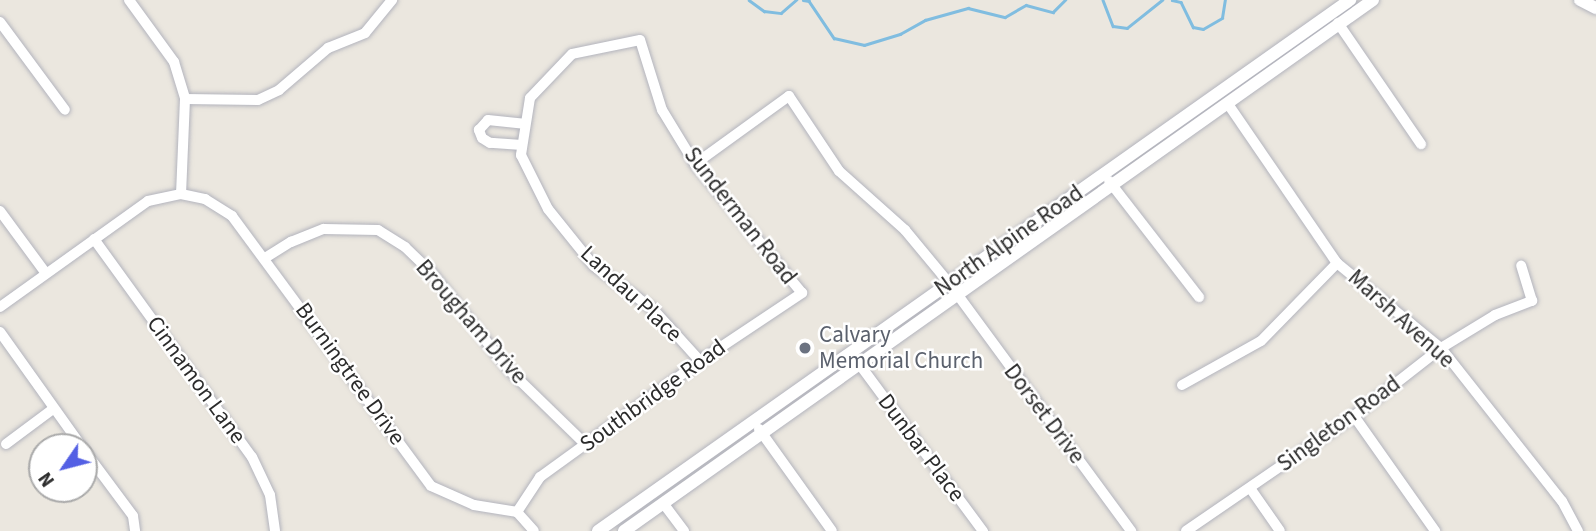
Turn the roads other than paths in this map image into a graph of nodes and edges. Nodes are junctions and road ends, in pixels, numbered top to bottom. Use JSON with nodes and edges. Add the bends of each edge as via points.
{"nodes":[{"id":1,"x":129,"y":0,"type":"edge"},
{"id":2,"x":392,"y":0,"type":"edge"},
{"id":3,"x":1350,"y":0,"type":"edge"},
{"id":4,"x":1373,"y":0,"type":"edge"},
{"id":5,"x":1580,"y":0,"type":"edge"},
{"id":6,"x":1596,"y":8,"type":"edge"},
{"id":7,"x":0,"y":22,"type":"edge"},
{"id":8,"x":1338,"y":23,"type":"junction"},
{"id":9,"x":185,"y":99,"type":"junction"},
{"id":10,"x":1228,"y":104,"type":"junction"},
{"id":11,"x":65,"y":110,"type":"dead end"},
{"id":12,"x":524,"y":124,"type":"junction"},
{"id":13,"x":1421,"y":144,"type":"dead end"},
{"id":14,"x":522,"y":150,"type":"junction"},
{"id":15,"x":695,"y":164,"type":"junction"},
{"id":16,"x":1104,"y":174,"type":"junction"},
{"id":17,"x":1113,"y":186,"type":"junction"},
{"id":18,"x":181,"y":194,"type":"junction"},
{"id":19,"x":0,"y":211,"type":"edge"},
{"id":20,"x":94,"y":239,"type":"junction"},
{"id":21,"x":265,"y":258,"type":"junction"},
{"id":22,"x":1337,"y":263,"type":"junction"},
{"id":23,"x":1521,"y":266,"type":"dead end"},
{"id":24,"x":45,"y":272,"type":"junction"},
{"id":25,"x":949,"y":283,"type":"junction"},
{"id":26,"x":802,"y":293,"type":"joint"},
{"id":27,"x":957,"y":296,"type":"junction"},
{"id":28,"x":1199,"y":297,"type":"dead end"},
{"id":29,"x":0,"y":307,"type":"edge"},
{"id":30,"x":0,"y":332,"type":"edge"},
{"id":31,"x":1441,"y":348,"type":"junction"},
{"id":32,"x":700,"y":361,"type":"junction"},
{"id":33,"x":860,"y":365,"type":"junction"},
{"id":34,"x":1182,"y":385,"type":"dead end"},
{"id":35,"x":53,"y":409,"type":"junction"},
{"id":36,"x":1354,"y":416,"type":"junction"},
{"id":37,"x":754,"y":421,"type":"junction"},
{"id":38,"x":71,"y":433,"type":"edge"},
{"id":39,"x":762,"y":434,"type":"junction"},
{"id":40,"x":6,"y":444,"type":"dead end"},
{"id":41,"x":585,"y":444,"type":"junction"},
{"id":42,"x":98,"y":468,"type":"edge"},
{"id":43,"x":1250,"y":488,"type":"junction"},
{"id":44,"x":663,"y":503,"type":"junction"},
{"id":45,"x":516,"y":512,"type":"junction"},
{"id":46,"x":135,"y":531,"type":"edge"},
{"id":47,"x":275,"y":531,"type":"edge"},
{"id":48,"x":534,"y":531,"type":"edge"},
{"id":49,"x":598,"y":531,"type":"edge"},
{"id":50,"x":624,"y":531,"type":"edge"},
{"id":51,"x":684,"y":531,"type":"edge"},
{"id":52,"x":832,"y":531,"type":"edge"},
{"id":53,"x":983,"y":531,"type":"edge"},
{"id":54,"x":1131,"y":531,"type":"edge"},
{"id":55,"x":1186,"y":531,"type":"edge"},
{"id":56,"x":1280,"y":531,"type":"edge"},
{"id":57,"x":1435,"y":531,"type":"edge"},
{"id":58,"x":1577,"y":531,"type":"edge"}],
"edges":[{"from":1,"to":9,"type":"street","via":[[174,62]]},
{"from":2,"to":9,"type":"street","via":[[365,33],[328,48],[279,90],[258,100]]},
{"from":3,"to":16,"type":"main road","name":"North Alpine Road"},
{"from":4,"to":8,"type":"main road","name":"North Alpine Road"},
{"from":5,"to":6,"type":"main road"},
{"from":7,"to":11,"type":"street"},
{"from":8,"to":10,"type":"main road","name":"North Alpine Road"},
{"from":8,"to":13,"type":"street"},
{"from":9,"to":18,"type":"street"},
{"from":10,"to":17,"type":"main road","name":"North Alpine Road"},
{"from":10,"to":22,"type":"street","name":"Marsh Avenue"},
{"from":12,"to":14,"type":"street","name":"Sunderman Road"},
{"from":12,"to":14,"type":"street","via":[[488,120],[478,130],[490,143]]},
{"from":12,"to":15,"type":"street","name":"Sunderman Road","via":[[530,98],[572,54],[639,40],[662,110]]},
{"from":14,"to":32,"type":"street","name":"Landau Place","via":[[548,209],[594,266],[653,309]]},
{"from":15,"to":25,"type":"street","name":"Dorset Drive","via":[[789,96],[839,171],[905,230]]},
{"from":15,"to":26,"type":"street","name":"Sunderman Road"},
{"from":16,"to":17,"type":"street"},
{"from":16,"to":25,"type":"main road","name":"North Alpine Road"},
{"from":17,"to":27,"type":"main road","name":"North Alpine Road"},
{"from":17,"to":28,"type":"street"},
{"from":18,"to":20,"type":"street","via":[[148,201]]},
{"from":18,"to":21,"type":"street","name":"Burningtree Drive","via":[[205,200],[232,216]]},
{"from":19,"to":24,"type":"street"},
{"from":20,"to":24,"type":"street"},
{"from":20,"to":47,"type":"street","name":"Cinnamon Lane","via":[[252,457],[270,495]]},
{"from":21,"to":41,"type":"street","name":"Brougham Drive","via":[[324,229],[378,230],[431,272],[510,371]]},
{"from":21,"to":45,"type":"street","name":"Burningtree Drive","via":[[431,486],[474,505]]},
{"from":22,"to":31,"type":"street","name":"Marsh Avenue"},
{"from":22,"to":34,"type":"street","via":[[1261,341]]},
{"from":23,"to":31,"type":"street","name":"Singleton Road","via":[[1532,301],[1495,315]]},
{"from":24,"to":29,"type":"street"},
{"from":25,"to":27,"type":"street","name":"Dorset Drive"},
{"from":25,"to":37,"type":"main road","name":"North Alpine Road"},
{"from":26,"to":32,"type":"street","name":"Southbridge Road"},
{"from":27,"to":33,"type":"main road","name":"North Alpine Road"},
{"from":27,"to":54,"type":"street","name":"Dorset Drive"},
{"from":30,"to":35,"type":"street"},
{"from":31,"to":36,"type":"street","name":"Singleton Road"},
{"from":31,"to":58,"type":"street","name":"Marsh Avenue","via":[[1562,501]]},
{"from":32,"to":41,"type":"street","name":"Southbridge Road"},
{"from":33,"to":39,"type":"main road","name":"North Alpine Road"},
{"from":33,"to":53,"type":"street","name":"Dunbar Place"},
{"from":35,"to":38,"type":"street"},
{"from":35,"to":40,"type":"street"},
{"from":36,"to":43,"type":"street","name":"Singleton Road"},
{"from":36,"to":57,"type":"street"},
{"from":37,"to":39,"type":"street"},
{"from":37,"to":49,"type":"main road","name":"North Alpine Road"},
{"from":39,"to":44,"type":"main road","name":"North Alpine Road"},
{"from":39,"to":52,"type":"street"},
{"from":41,"to":45,"type":"street","name":"Southbridge Road","via":[[540,477]]},
{"from":42,"to":46,"type":"street","via":[[133,516]]},
{"from":43,"to":55,"type":"street","name":"Singleton Road"},
{"from":43,"to":56,"type":"street"},
{"from":44,"to":50,"type":"main road","name":"North Alpine Road"},
{"from":44,"to":51,"type":"street"},
{"from":45,"to":48,"type":"street"}]}
